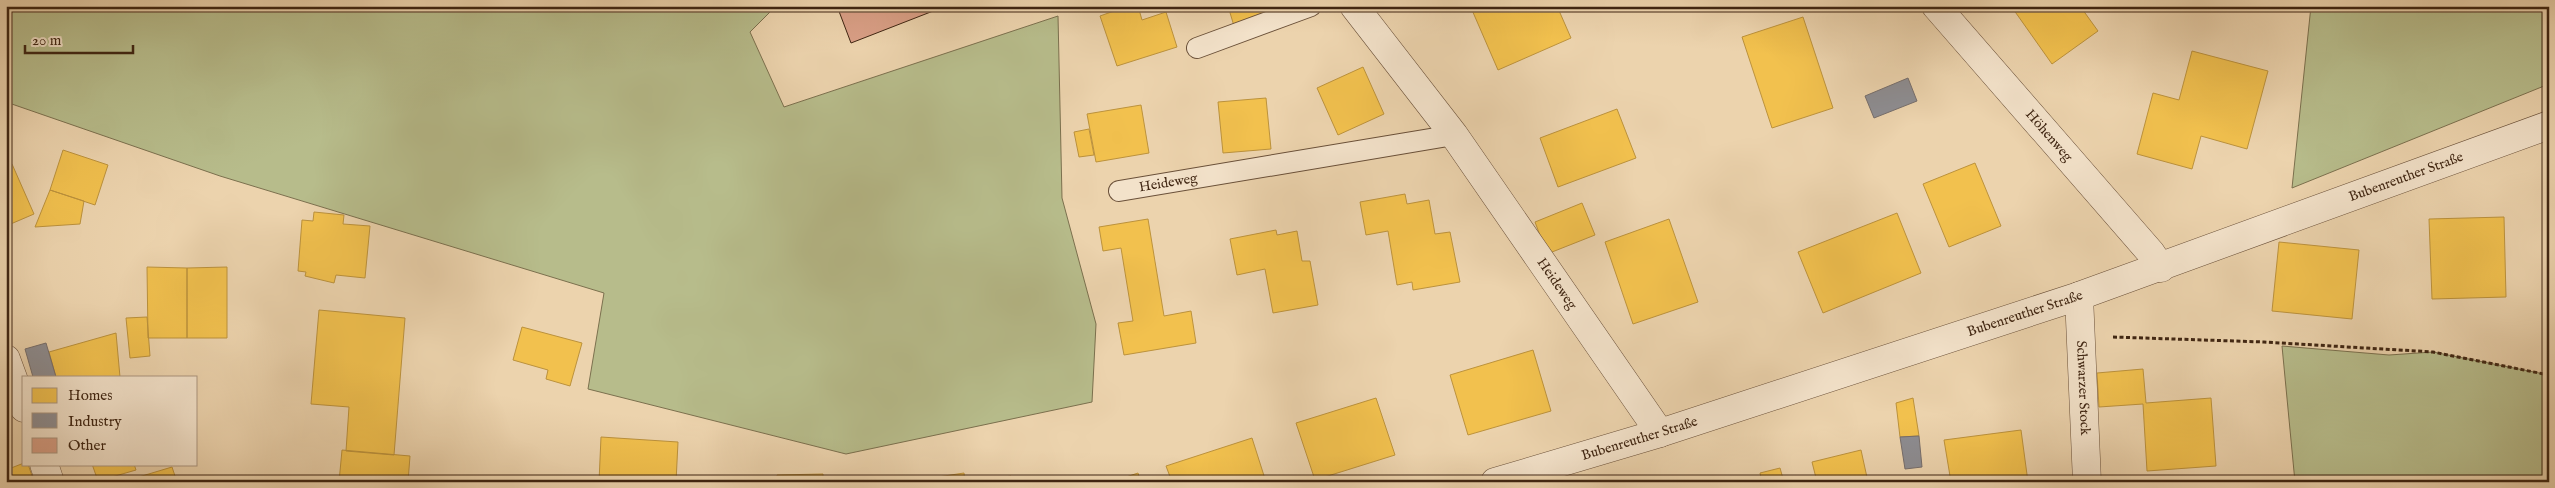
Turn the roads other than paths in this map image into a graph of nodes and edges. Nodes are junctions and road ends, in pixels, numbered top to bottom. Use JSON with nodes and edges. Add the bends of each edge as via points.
{"nodes":[{"id":1,"x":1311,"y":6,"type":"edge"},
{"id":2,"x":1354,"y":6,"type":"edge"},
{"id":3,"x":1936,"y":6,"type":"edge"},
{"id":4,"x":1197,"y":48,"type":"dead end"},
{"id":5,"x":2549,"y":124,"type":"edge"},
{"id":6,"x":1454,"y":135,"type":"junction"},
{"id":7,"x":1120,"y":191,"type":"dead end"},
{"id":8,"x":2161,"y":268,"type":"junction"},
{"id":9,"x":2080,"y":296,"type":"junction"},
{"id":10,"x":6,"y":359,"type":"edge"},
{"id":11,"x":22,"y":403,"type":"edge"},
{"id":12,"x":1660,"y":433,"type":"junction"},
{"id":13,"x":45,"y":466,"type":"edge"},
{"id":14,"x":50,"y":482,"type":"edge"},
{"id":15,"x":1495,"y":482,"type":"edge"},
{"id":16,"x":2087,"y":482,"type":"edge"}],
"edges":[{"from":1,"to":4,"type":"lane"},
{"from":2,"to":6,"type":"street","name":"Heideweg"},
{"from":3,"to":8,"type":"street","name":"Höhenweg"},
{"from":5,"to":8,"type":"street","name":"Bubenreuther Straße"},
{"from":6,"to":7,"type":"lane","name":"Heideweg"},
{"from":6,"to":12,"type":"street","name":"Heideweg"},
{"from":8,"to":9,"type":"street","name":"Bubenreuther Straße"},
{"from":9,"to":12,"type":"street","name":"Bubenreuther Straße"},
{"from":9,"to":16,"type":"street","name":"Schwarzer Stock"},
{"from":10,"to":11,"type":"street"},
{"from":12,"to":15,"type":"street","name":"Bubenreuther Straße"},
{"from":13,"to":14,"type":"street"}]}
